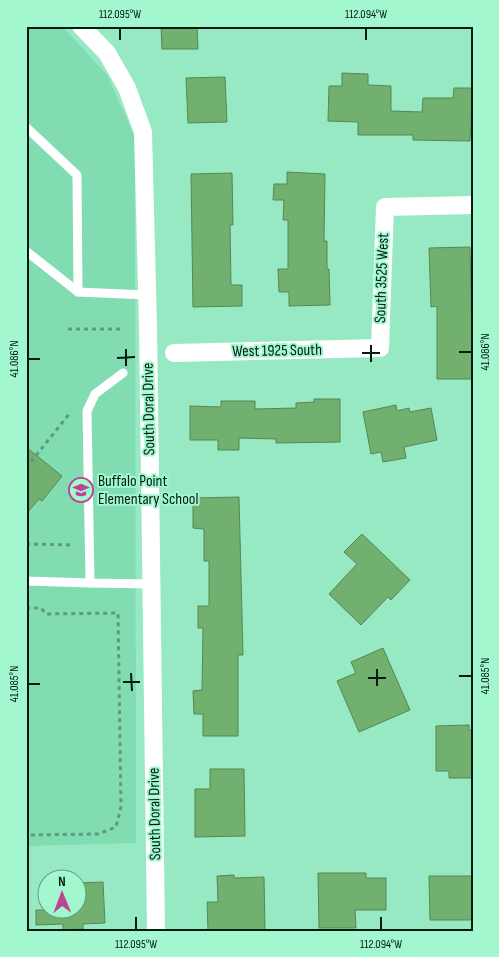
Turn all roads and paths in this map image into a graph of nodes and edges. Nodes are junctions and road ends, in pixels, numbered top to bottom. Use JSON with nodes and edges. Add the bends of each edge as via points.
{"nodes":[{"id":1,"x":81,"y":26,"type":"edge"},
{"id":2,"x":26,"y":127,"type":"edge"},
{"id":3,"x":473,"y":205,"type":"edge"},
{"id":4,"x":26,"y":251,"type":"edge"},
{"id":5,"x":78,"y":292,"type":"junction"},
{"id":6,"x":147,"y":295,"type":"junction"},
{"id":7,"x":68,"y":329,"type":"dead end"},
{"id":8,"x":122,"y":329,"type":"dead end"},
{"id":9,"x":380,"y":348,"type":"joint"},
{"id":10,"x":174,"y":353,"type":"dead end"},
{"id":11,"x":123,"y":373,"type":"dead end"},
{"id":12,"x":70,"y":413,"type":"dead end"},
{"id":13,"x":26,"y":468,"type":"edge"},
{"id":14,"x":26,"y":544,"type":"edge"},
{"id":15,"x":74,"y":545,"type":"dead end"},
{"id":16,"x":26,"y":581,"type":"edge"},
{"id":17,"x":90,"y":583,"type":"junction"},
{"id":18,"x":152,"y":584,"type":"junction"},
{"id":19,"x":26,"y":608,"type":"edge"},
{"id":20,"x":26,"y":835,"type":"edge"},
{"id":21,"x":156,"y":931,"type":"edge"}],
"edges":[{"from":1,"to":6,"type":"street","name":"South Doral Drive","via":[[107,53],[127,88],[143,132]]},
{"from":2,"to":5,"type":"lane","via":[[77,175]]},
{"from":3,"to":9,"type":"street","name":"South 3525 West","via":[[385,207]]},
{"from":4,"to":5,"type":"lane"},
{"from":5,"to":6,"type":"lane"},
{"from":6,"to":18,"type":"street","name":"South Doral Drive"},
{"from":7,"to":8,"type":"path"},
{"from":9,"to":10,"type":"street","name":"West 1925 South"},
{"from":11,"to":17,"type":"lane","via":[[95,394],[87,411]]},
{"from":12,"to":13,"type":"path"},
{"from":14,"to":15,"type":"path"},
{"from":16,"to":17,"type":"lane"},
{"from":17,"to":18,"type":"lane"},
{"from":18,"to":21,"type":"street","name":"South Doral Drive"},
{"from":19,"to":20,"type":"path","via":[[41,608],[46,614],[118,613],[121,807],[116,827],[98,834]]}]}
